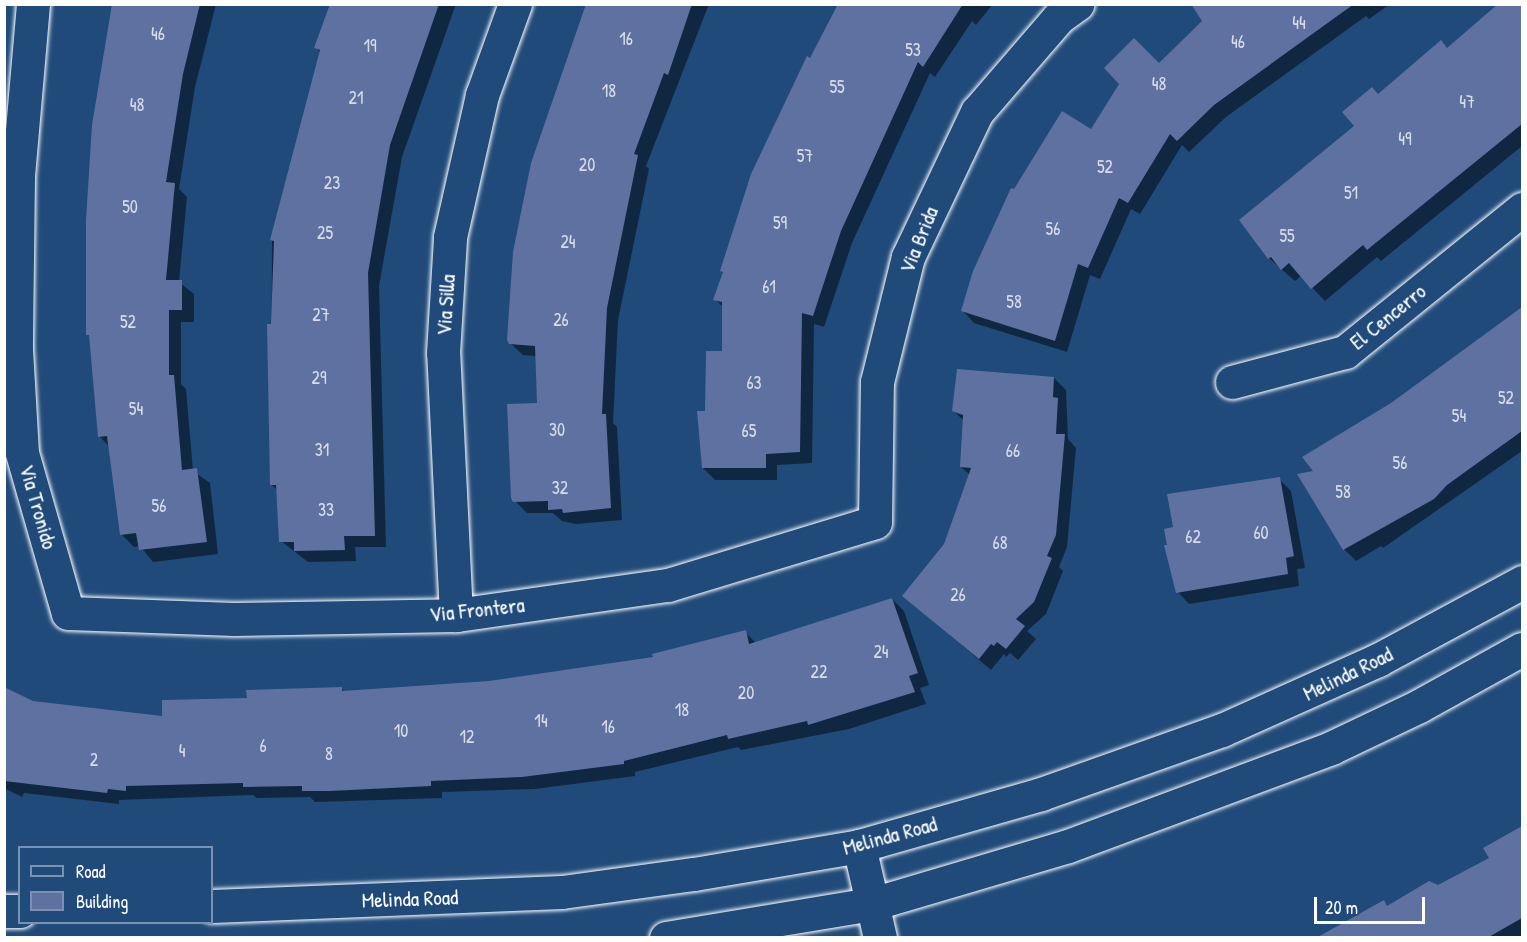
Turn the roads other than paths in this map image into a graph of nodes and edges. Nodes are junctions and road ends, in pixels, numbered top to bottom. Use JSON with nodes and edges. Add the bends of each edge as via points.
{"nodes":[{"id":1,"x":33,"y":4,"type":"edge"},
{"id":2,"x":515,"y":4,"type":"edge"},
{"id":3,"x":1077,"y":4,"type":"edge"},
{"id":4,"x":1522,"y":209,"type":"edge"},
{"id":5,"x":10,"y":350,"type":"edge"},
{"id":6,"x":1232,"y":382,"type":"dead end"},
{"id":7,"x":875,"y":522,"type":"joint"},
{"id":8,"x":1522,"y":582,"type":"edge"},
{"id":9,"x":68,"y":613,"type":"joint"},
{"id":10,"x":456,"y":615,"type":"junction"},
{"id":11,"x":1522,"y":649,"type":"edge"},
{"id":12,"x":859,"y":846,"type":"junction"},
{"id":13,"x":872,"y":904,"type":"junction"},
{"id":14,"x":213,"y":906,"type":"edge"},
{"id":15,"x":666,"y":938,"type":"edge"},
{"id":16,"x":880,"y":938,"type":"edge"}],
"edges":[{"from":1,"to":5,"type":"street","name":"Via Tronido","via":[[18,176]]},
{"from":2,"to":10,"type":"street","name":"Via Silla","via":[[482,95],[450,237],[443,353]]},
{"from":3,"to":7,"type":"street","name":"Via Brida","via":[[1058,18],[977,112],[908,257],[877,382]]},
{"from":4,"to":6,"type":"street","name":"El Cencerro","via":[[1345,352]]},
{"from":5,"to":9,"type":"street","name":"Via Tronido","via":[[22,453]]},
{"from":7,"to":10,"type":"street","name":"Via Frontera","via":[[668,585]]},
{"from":8,"to":12,"type":"street","name":"Melinda Road","via":[[1378,660],[1222,730],[1041,794]]},
{"from":9,"to":10,"type":"street","name":"Via Frontera","via":[[234,619]]},
{"from":11,"to":13,"type":"street","via":[[1419,706],[1331,748],[1211,796],[1068,846]]},
{"from":12,"to":13,"type":"street"},
{"from":12,"to":14,"type":"street","name":"Melinda Road","via":[[562,892]]},
{"from":13,"to":15,"type":"street"},
{"from":13,"to":16,"type":"street"}]}
